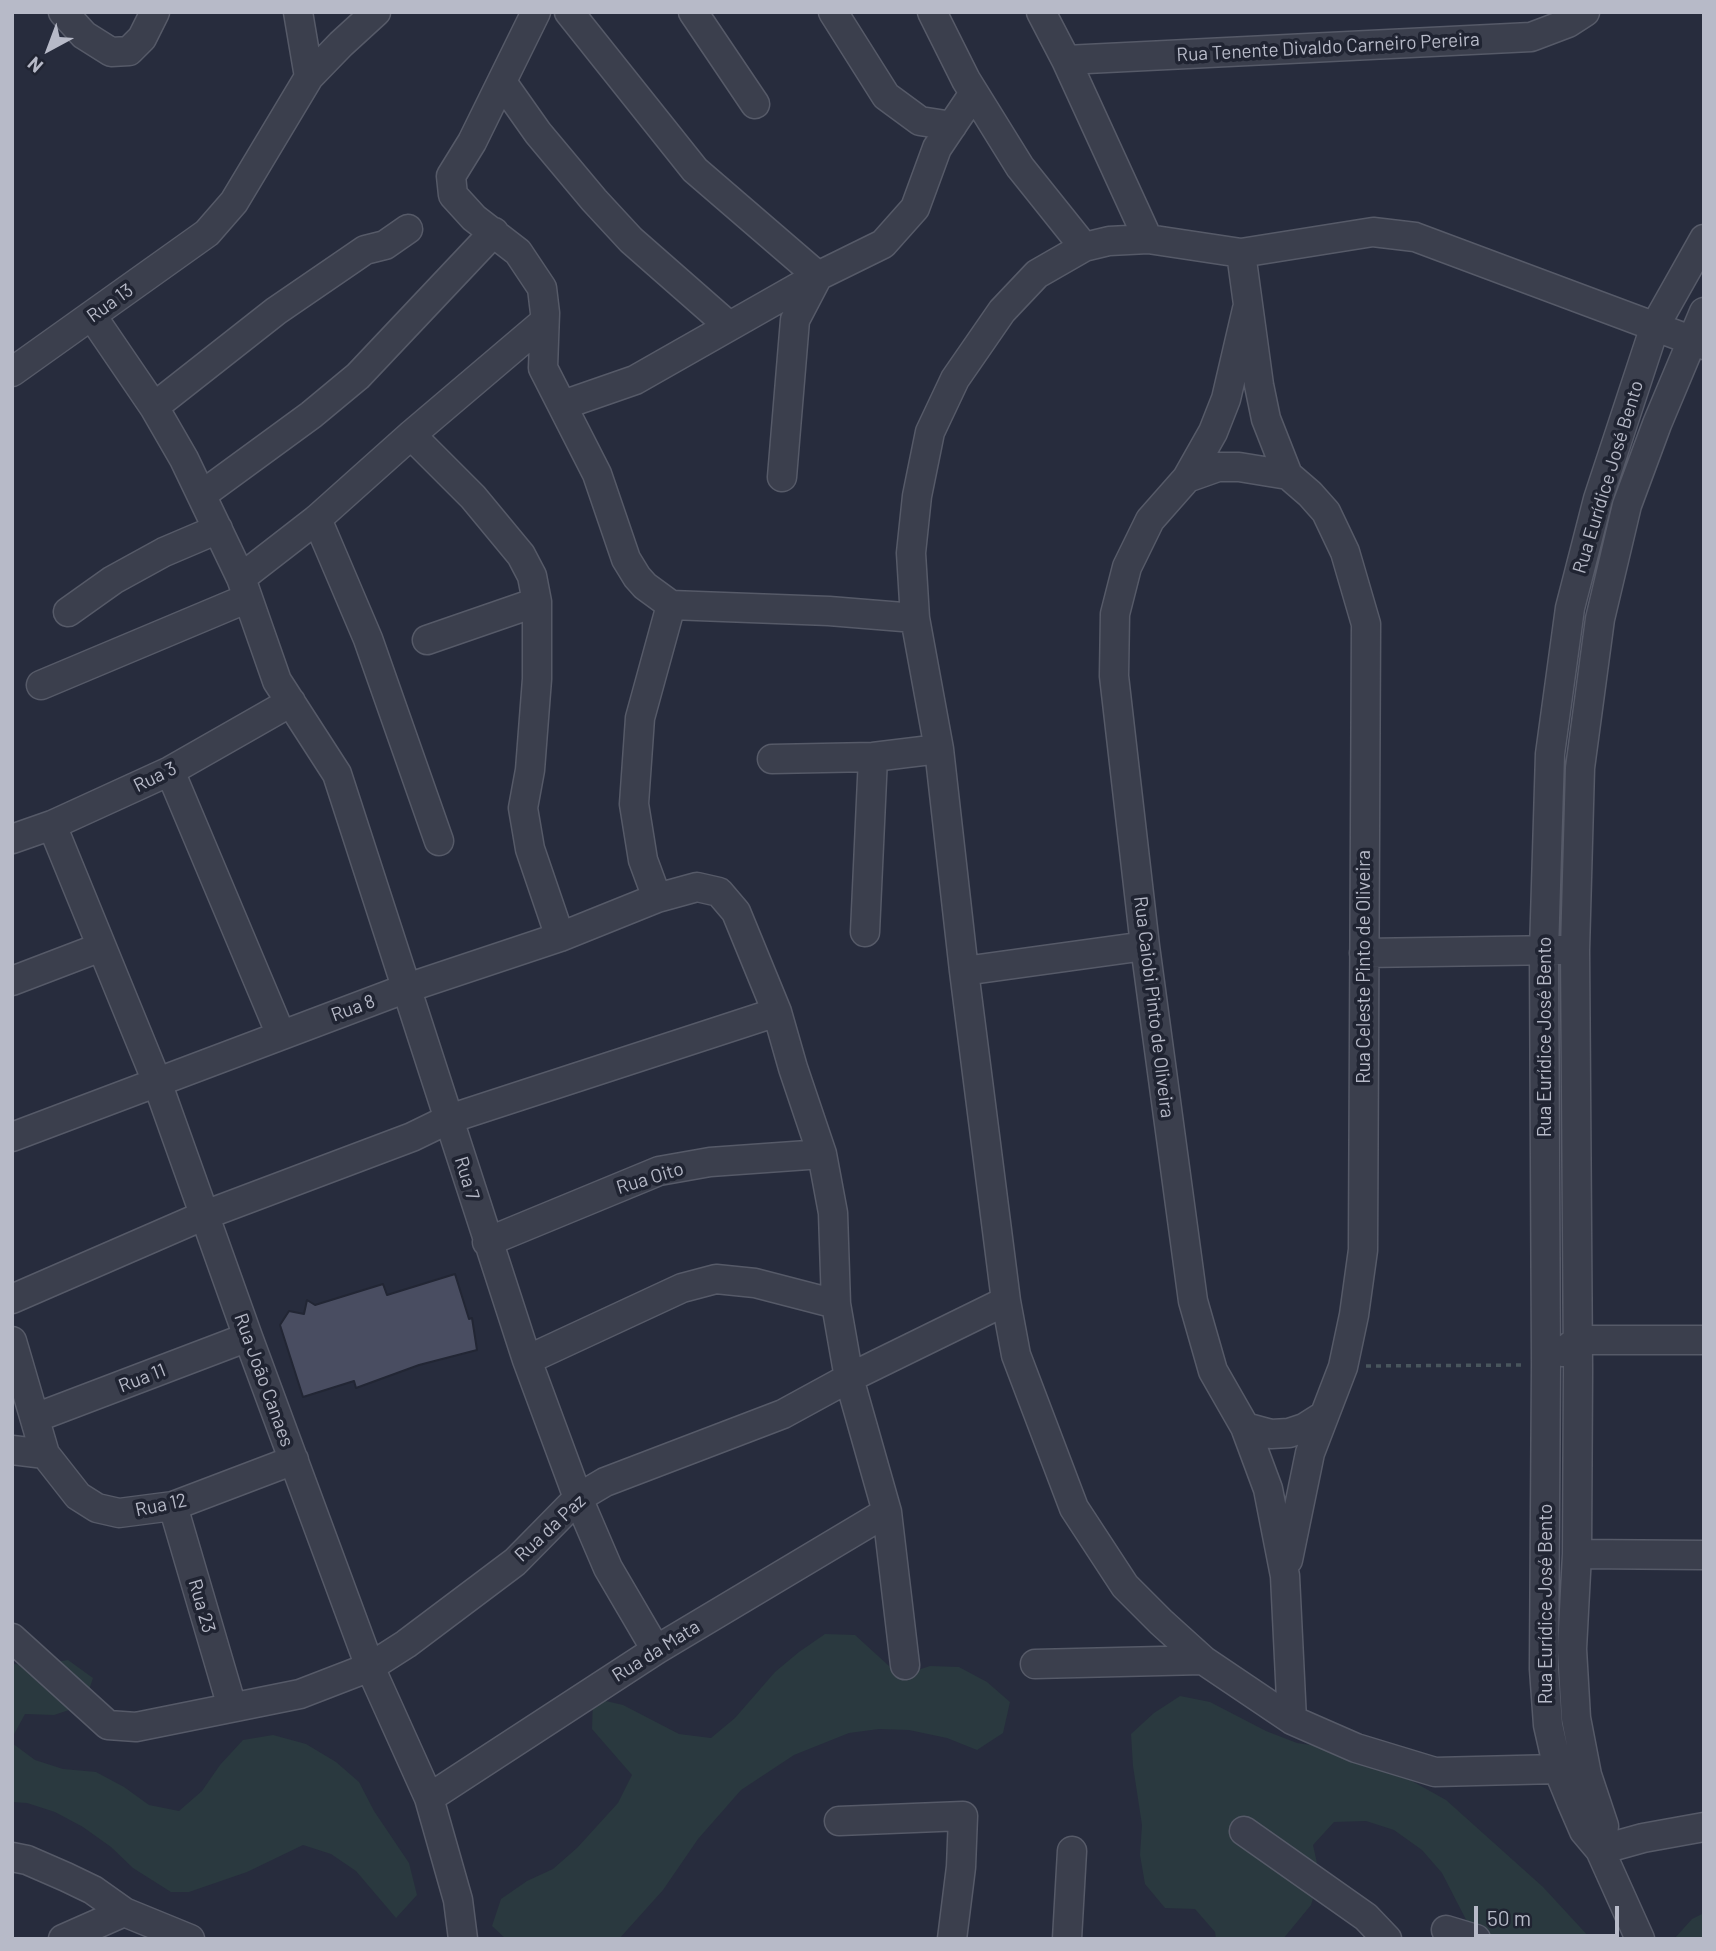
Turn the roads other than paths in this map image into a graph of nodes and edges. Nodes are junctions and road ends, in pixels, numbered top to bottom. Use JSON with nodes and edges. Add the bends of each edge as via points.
{"nodes":[{"id":1,"x":63,"y":12,"type":"edge"},
{"id":2,"x":155,"y":12,"type":"edge"},
{"id":3,"x":298,"y":12,"type":"edge"},
{"id":4,"x":376,"y":12,"type":"edge"},
{"id":5,"x":536,"y":12,"type":"edge"},
{"id":6,"x":569,"y":12,"type":"edge"},
{"id":7,"x":694,"y":12,"type":"edge"},
{"id":8,"x":833,"y":12,"type":"edge"},
{"id":9,"x":932,"y":12,"type":"edge"},
{"id":10,"x":1041,"y":12,"type":"edge"},
{"id":11,"x":1585,"y":12,"type":"edge"},
{"id":12,"x":1066,"y":60,"type":"junction"},
{"id":13,"x":309,"y":77,"type":"junction"},
{"id":14,"x":502,"y":82,"type":"junction"},
{"id":15,"x":974,"y":93,"type":"junction"},
{"id":16,"x":755,"y":104,"type":"dead end"},
{"id":17,"x":951,"y":126,"type":"junction"},
{"id":18,"x":408,"y":229,"type":"dead end"},
{"id":19,"x":494,"y":232,"type":"junction"},
{"id":20,"x":1148,"y":239,"type":"junction"},
{"id":21,"x":1704,"y":239,"type":"edge"},
{"id":22,"x":1084,"y":247,"type":"junction"},
{"id":23,"x":1241,"y":253,"type":"junction"},
{"id":24,"x":818,"y":276,"type":"junction"},
{"id":25,"x":1247,"y":309,"type":"junction"},
{"id":26,"x":1704,"y":312,"type":"edge"},
{"id":27,"x":92,"y":316,"type":"junction"},
{"id":28,"x":544,"y":322,"type":"junction"},
{"id":29,"x":1655,"y":326,"type":"junction"},
{"id":30,"x":729,"y":327,"type":"junction"},
{"id":31,"x":1698,"y":342,"type":"edge"},
{"id":32,"x":12,"y":372,"type":"edge"},
{"id":33,"x":564,"y":405,"type":"junction"},
{"id":34,"x":154,"y":407,"type":"junction"},
{"id":35,"x":411,"y":435,"type":"junction"},
{"id":36,"x":1287,"y":475,"type":"junction"},
{"id":37,"x":782,"y":477,"type":"dead end"},
{"id":38,"x":1187,"y":478,"type":"junction"},
{"id":39,"x":203,"y":494,"type":"junction"},
{"id":40,"x":317,"y":519,"type":"junction"},
{"id":41,"x":218,"y":529,"type":"junction"},
{"id":42,"x":244,"y":588,"type":"junction"},
{"id":43,"x":537,"y":602,"type":"junction"},
{"id":44,"x":671,"y":605,"type":"junction"},
{"id":45,"x":68,"y":612,"type":"dead end"},
{"id":46,"x":915,"y":618,"type":"junction"},
{"id":47,"x":428,"y":640,"type":"dead end"},
{"id":48,"x":41,"y":685,"type":"dead end"},
{"id":49,"x":291,"y":702,"type":"junction"},
{"id":50,"x":939,"y":749,"type":"junction"},
{"id":51,"x":873,"y":757,"type":"junction"},
{"id":52,"x":772,"y":759,"type":"dead end"},
{"id":53,"x":170,"y":771,"type":"junction"},
{"id":54,"x":52,"y":825,"type":"junction"},
{"id":55,"x":12,"y":839,"type":"edge"},
{"id":56,"x":439,"y":841,"type":"dead end"},
{"id":57,"x":657,"y":898,"type":"junction"},
{"id":58,"x":865,"y":932,"type":"dead end"},
{"id":59,"x":560,"y":937,"type":"junction"},
{"id":60,"x":1145,"y":946,"type":"junction"},
{"id":61,"x":101,"y":947,"type":"junction"},
{"id":62,"x":1575,"y":950,"type":"junction"},
{"id":63,"x":1544,"y":951,"type":"junction"},
{"id":64,"x":1364,"y":953,"type":"junction"},
{"id":65,"x":964,"y":971,"type":"junction"},
{"id":66,"x":12,"y":981,"type":"edge"},
{"id":67,"x":408,"y":988,"type":"junction"},
{"id":68,"x":777,"y":1012,"type":"junction"},
{"id":69,"x":281,"y":1035,"type":"junction"},
{"id":70,"x":157,"y":1082,"type":"junction"},
{"id":71,"x":449,"y":1119,"type":"junction"},
{"id":72,"x":12,"y":1137,"type":"edge"},
{"id":73,"x":822,"y":1154,"type":"junction"},
{"id":74,"x":205,"y":1216,"type":"junction"},
{"id":75,"x":487,"y":1242,"type":"junction"},
{"id":76,"x":12,"y":1299,"type":"edge"},
{"id":77,"x":1006,"y":1301,"type":"junction"},
{"id":78,"x":836,"y":1304,"type":"junction"},
{"id":79,"x":248,"y":1337,"type":"junction"},
{"id":80,"x":1578,"y":1340,"type":"junction"},
{"id":81,"x":1704,"y":1340,"type":"edge"},
{"id":82,"x":12,"y":1341,"type":"edge"},
{"id":83,"x":527,"y":1360,"type":"junction"},
{"id":84,"x":1546,"y":1365,"type":"junction"},
{"id":85,"x":849,"y":1378,"type":"junction"},
{"id":86,"x":1324,"y":1416,"type":"junction"},
{"id":87,"x":35,"y":1418,"type":"junction"},
{"id":88,"x":1245,"y":1427,"type":"junction"},
{"id":89,"x":12,"y":1450,"type":"edge"},
{"id":90,"x":45,"y":1454,"type":"junction"},
{"id":91,"x":294,"y":1460,"type":"junction"},
{"id":92,"x":578,"y":1498,"type":"junction"},
{"id":93,"x":173,"y":1506,"type":"junction"},
{"id":94,"x":887,"y":1512,"type":"junction"},
{"id":95,"x":1577,"y":1554,"type":"junction"},
{"id":96,"x":1704,"y":1555,"type":"edge"},
{"id":97,"x":1285,"y":1576,"type":"junction"},
{"id":98,"x":12,"y":1638,"type":"edge"},
{"id":99,"x":656,"y":1650,"type":"junction"},
{"id":100,"x":1203,"y":1660,"type":"junction"},
{"id":101,"x":1035,"y":1664,"type":"dead end"},
{"id":102,"x":905,"y":1665,"type":"dead end"},
{"id":103,"x":370,"y":1667,"type":"junction"},
{"id":104,"x":232,"y":1707,"type":"junction"},
{"id":105,"x":1292,"y":1720,"type":"junction"},
{"id":106,"x":1558,"y":1769,"type":"junction"},
{"id":107,"x":429,"y":1798,"type":"junction"},
{"id":108,"x":839,"y":1821,"type":"dead end"},
{"id":109,"x":1704,"y":1827,"type":"edge"},
{"id":110,"x":1244,"y":1831,"type":"dead end"},
{"id":111,"x":1600,"y":1850,"type":"junction"},
{"id":112,"x":1072,"y":1851,"type":"dead end"},
{"id":113,"x":12,"y":1857,"type":"edge"},
{"id":114,"x":124,"y":1912,"type":"junction"},
{"id":115,"x":1446,"y":1930,"type":"dead end"},
{"id":116,"x":62,"y":1939,"type":"edge"},
{"id":117,"x":190,"y":1939,"type":"edge"},
{"id":118,"x":463,"y":1939,"type":"edge"},
{"id":119,"x":952,"y":1939,"type":"edge"},
{"id":120,"x":1066,"y":1939,"type":"edge"},
{"id":121,"x":1387,"y":1939,"type":"edge"},
{"id":122,"x":1476,"y":1939,"type":"edge"},
{"id":123,"x":1640,"y":1939,"type":"edge"}],
"edges":[{"from":1,"to":2,"type":"street","via":[[84,35],[111,52],[129,51],[142,38]]},
{"from":3,"to":13,"type":"street"},
{"from":4,"to":13,"type":"street","name":"Rua 13"},
{"from":5,"to":14,"type":"street"},
{"from":6,"to":24,"type":"street","via":[[695,170]]},
{"from":7,"to":16,"type":"street"},
{"from":8,"to":17,"type":"street","via":[[886,96],[920,121]]},
{"from":9,"to":15,"type":"street"},
{"from":10,"to":12,"type":"street"},
{"from":11,"to":12,"type":"street","name":"Rua Tenente Divaldo Carneiro Pereira","via":[[1531,37]]},
{"from":12,"to":20,"type":"street"},
{"from":13,"to":27,"type":"street","name":"Rua 13","via":[[234,202],[207,233]]},
{"from":14,"to":19,"type":"street","via":[[451,176],[453,195]]},
{"from":14,"to":30,"type":"street","via":[[538,133],[622,230]]},
{"from":15,"to":17,"type":"street"},
{"from":15,"to":22,"type":"street","via":[[1020,167]]},
{"from":17,"to":24,"type":"street","via":[[937,148],[915,208],[883,244]]},
{"from":18,"to":34,"type":"street","via":[[384,245],[365,250],[276,311]]},
{"from":19,"to":28,"type":"street","via":[[517,252],[542,288]]},
{"from":19,"to":39,"type":"street","via":[[358,376]]},
{"from":20,"to":22,"type":"street"},
{"from":20,"to":23,"type":"street"},
{"from":21,"to":29,"type":"street","name":"Rua Eurídice José Bento"},
{"from":22,"to":46,"type":"street","via":[[1037,274],[1002,311],[954,379],[930,432],[917,496],[911,553]]},
{"from":23,"to":25,"type":"street","name":"Rua Caiobi Pinto de Oliveira"},
{"from":23,"to":29,"type":"street","via":[[1373,232],[1415,237]]},
{"from":24,"to":30,"type":"street"},
{"from":24,"to":37,"type":"street","via":[[795,320]]},
{"from":25,"to":36,"type":"street","name":"Rua Caiobi Pinto de Oliveira","via":[[1266,419]]},
{"from":25,"to":38,"type":"street","name":"Rua Caiobi Pinto de Oliveira","via":[[1226,399]]},
{"from":26,"to":31,"type":"street","name":"Rua Eurídice José Bento"},
{"from":27,"to":32,"type":"street","name":"Rua 13"},
{"from":27,"to":34,"type":"street","name":"Rua 7"},
{"from":28,"to":33,"type":"street","via":[[543,368]]},
{"from":28,"to":35,"type":"street"},
{"from":29,"to":31,"type":"street"},
{"from":29,"to":63,"type":"street","name":"Rua Eurídice José Bento","via":[[1598,499],[1570,608],[1550,754]]},
{"from":30,"to":33,"type":"street","via":[[635,380]]},
{"from":31,"to":62,"type":"street","name":"Rua Eurídice José Bento","via":[[1627,505],[1600,619],[1580,768]]},
{"from":33,"to":44,"type":"street","via":[[597,474],[626,559],[645,586]]},
{"from":34,"to":39,"type":"street","name":"Rua 7"},
{"from":35,"to":40,"type":"street"},
{"from":35,"to":43,"type":"street","via":[[521,555],[532,576]]},
{"from":36,"to":38,"type":"street","via":[[1218,467]]},
{"from":36,"to":64,"type":"street","name":"Rua Celeste Pinto de Oliveira","via":[[1326,512],[1345,552],[1366,624]]},
{"from":38,"to":60,"type":"street","name":"Rua Caiobi Pinto de Oliveira","via":[[1150,520],[1126,567],[1115,614],[1114,676]]},
{"from":39,"to":41,"type":"street","name":"Rua 7"},
{"from":40,"to":42,"type":"street"},
{"from":40,"to":56,"type":"street","via":[[368,639]]},
{"from":41,"to":42,"type":"street","name":"Rua 7"},
{"from":41,"to":45,"type":"street","via":[[153,557]]},
{"from":42,"to":48,"type":"street"},
{"from":42,"to":49,"type":"street","name":"Rua 7","via":[[277,681]]},
{"from":43,"to":47,"type":"street"},
{"from":43,"to":59,"type":"street","via":[[537,679],[523,808],[530,849]]},
{"from":44,"to":46,"type":"street"},
{"from":44,"to":57,"type":"street","via":[[640,718],[634,804],[643,860]]},
{"from":46,"to":50,"type":"street"},
{"from":49,"to":53,"type":"street","name":"Rua 3"},
{"from":49,"to":67,"type":"street","name":"Rua 7","via":[[337,774]]},
{"from":50,"to":51,"type":"street"},
{"from":50,"to":65,"type":"street"},
{"from":51,"to":52,"type":"street"},
{"from":51,"to":58,"type":"street"},
{"from":53,"to":54,"type":"street","name":"Rua 3"},
{"from":53,"to":69,"type":"street"},
{"from":54,"to":55,"type":"street","name":"Rua 3"},
{"from":54,"to":61,"type":"street","name":"Rua João Canaes"},
{"from":57,"to":59,"type":"street","name":"Rua 8"},
{"from":57,"to":68,"type":"street","name":"Rua 8","via":[[697,887],[719,892],[736,912]]},
{"from":59,"to":67,"type":"street","name":"Rua 8"},
{"from":60,"to":65,"type":"street"},
{"from":60,"to":88,"type":"street","name":"Rua Caiobi Pinto de Oliveira","via":[[1192,1301],[1213,1371]]},
{"from":61,"to":66,"type":"street"},
{"from":61,"to":70,"type":"street","name":"Rua João Canaes"},
{"from":62,"to":63,"type":"street"},
{"from":62,"to":80,"type":"street","name":"Rua Eurídice José Bento"},
{"from":63,"to":64,"type":"street"},
{"from":63,"to":84,"type":"street","name":"Rua Eurídice José Bento"},
{"from":64,"to":86,"type":"street","name":"Rua Celeste Pinto de Oliveira","via":[[1363,1250],[1343,1367]]},
{"from":65,"to":77,"type":"street"},
{"from":67,"to":69,"type":"street","name":"Rua 8"},
{"from":67,"to":71,"type":"street","name":"Rua 7"},
{"from":68,"to":71,"type":"street"},
{"from":68,"to":73,"type":"street"},
{"from":69,"to":70,"type":"street","name":"Rua 8"},
{"from":70,"to":72,"type":"street","name":"Rua 8"},
{"from":70,"to":74,"type":"street","name":"Rua João Canaes"},
{"from":71,"to":74,"type":"street"},
{"from":71,"to":75,"type":"street","name":"Rua 7"},
{"from":73,"to":75,"type":"street","name":"Rua Oito","via":[[710,1161],[659,1171]]},
{"from":73,"to":78,"type":"street","via":[[833,1213]]},
{"from":74,"to":76,"type":"street"},
{"from":74,"to":79,"type":"street","name":"Rua João Canaes"},
{"from":75,"to":83,"type":"street","name":"Rua 7"},
{"from":77,"to":85,"type":"street","name":"Rua da Paz"},
{"from":77,"to":100,"type":"street","via":[[1016,1355],[1074,1508],[1125,1586]]},
{"from":78,"to":83,"type":"street","via":[[755,1283],[716,1279],[682,1288]]},
{"from":78,"to":85,"type":"street"},
{"from":79,"to":87,"type":"street","name":"Rua 11"},
{"from":79,"to":91,"type":"street","name":"Rua João Canaes"},
{"from":80,"to":81,"type":"street"},
{"from":80,"to":84,"type":"street"},
{"from":80,"to":95,"type":"street","name":"Rua Eurídice José Bento"},
{"from":82,"to":87,"type":"street"},
{"from":83,"to":92,"type":"street","name":"Rua 7"},
{"from":84,"to":106,"type":"street","name":"Rua Eurídice José Bento","via":[[1544,1669],[1548,1724]]},
{"from":85,"to":92,"type":"street","name":"Rua da Paz","via":[[783,1414],[605,1482]]},
{"from":85,"to":94,"type":"street"},
{"from":86,"to":88,"type":"street","via":[[1289,1433]]},
{"from":86,"to":97,"type":"street","name":"Rua Celeste Pinto de Oliveira","via":[[1307,1464]]},
{"from":87,"to":90,"type":"street"},
{"from":88,"to":97,"type":"street","name":"Rua Caiobi Pinto de Oliveira","via":[[1268,1489]]},
{"from":89,"to":90,"type":"street"},
{"from":90,"to":93,"type":"street","name":"Rua 12","via":[[78,1496],[97,1507],[120,1513]]},
{"from":91,"to":93,"type":"street","name":"Rua 12"},
{"from":91,"to":103,"type":"street","name":"Rua João Canaes"},
{"from":92,"to":99,"type":"street","name":"Rua 7","via":[[608,1568]]},
{"from":92,"to":103,"type":"street","name":"Rua da Paz","via":[[515,1562]]},
{"from":93,"to":104,"type":"street","name":"Rua 23"},
{"from":94,"to":99,"type":"street","name":"Rua da Mata"},
{"from":94,"to":102,"type":"street"},
{"from":95,"to":96,"type":"street"},
{"from":95,"to":111,"type":"street","name":"Rua Eurídice José Bento","via":[[1572,1649],[1576,1718],[1587,1775],[1604,1826]]},
{"from":97,"to":105,"type":"street","name":"Rua Caiobi Pinto de Oliveira"},
{"from":98,"to":104,"type":"street","name":"Rua da Paz","via":[[108,1725],[136,1727]]},
{"from":99,"to":107,"type":"street","name":"Rua da Mata"},
{"from":100,"to":101,"type":"street"},
{"from":100,"to":105,"type":"street"},
{"from":103,"to":104,"type":"street","name":"Rua da Paz","via":[[300,1694]]},
{"from":103,"to":107,"type":"street","name":"Rua João Canaes"},
{"from":105,"to":106,"type":"street","via":[[1356,1748],[1436,1772]]},
{"from":106,"to":111,"type":"street","name":"Rua Eurídice José Bento","via":[[1584,1831]]},
{"from":107,"to":118,"type":"street","name":"Rua João Canaes","via":[[458,1900]]},
{"from":108,"to":119,"type":"street","via":[[963,1816]]},
{"from":109,"to":111,"type":"street"},
{"from":110,"to":121,"type":"street","via":[[1366,1916]]},
{"from":111,"to":123,"type":"street","name":"Rua Eurídice José Bento"},
{"from":112,"to":120,"type":"street"},
{"from":113,"to":114,"type":"street","via":[[93,1890]]},
{"from":114,"to":116,"type":"street"},
{"from":114,"to":117,"type":"street"},
{"from":115,"to":122,"type":"street"}]}
